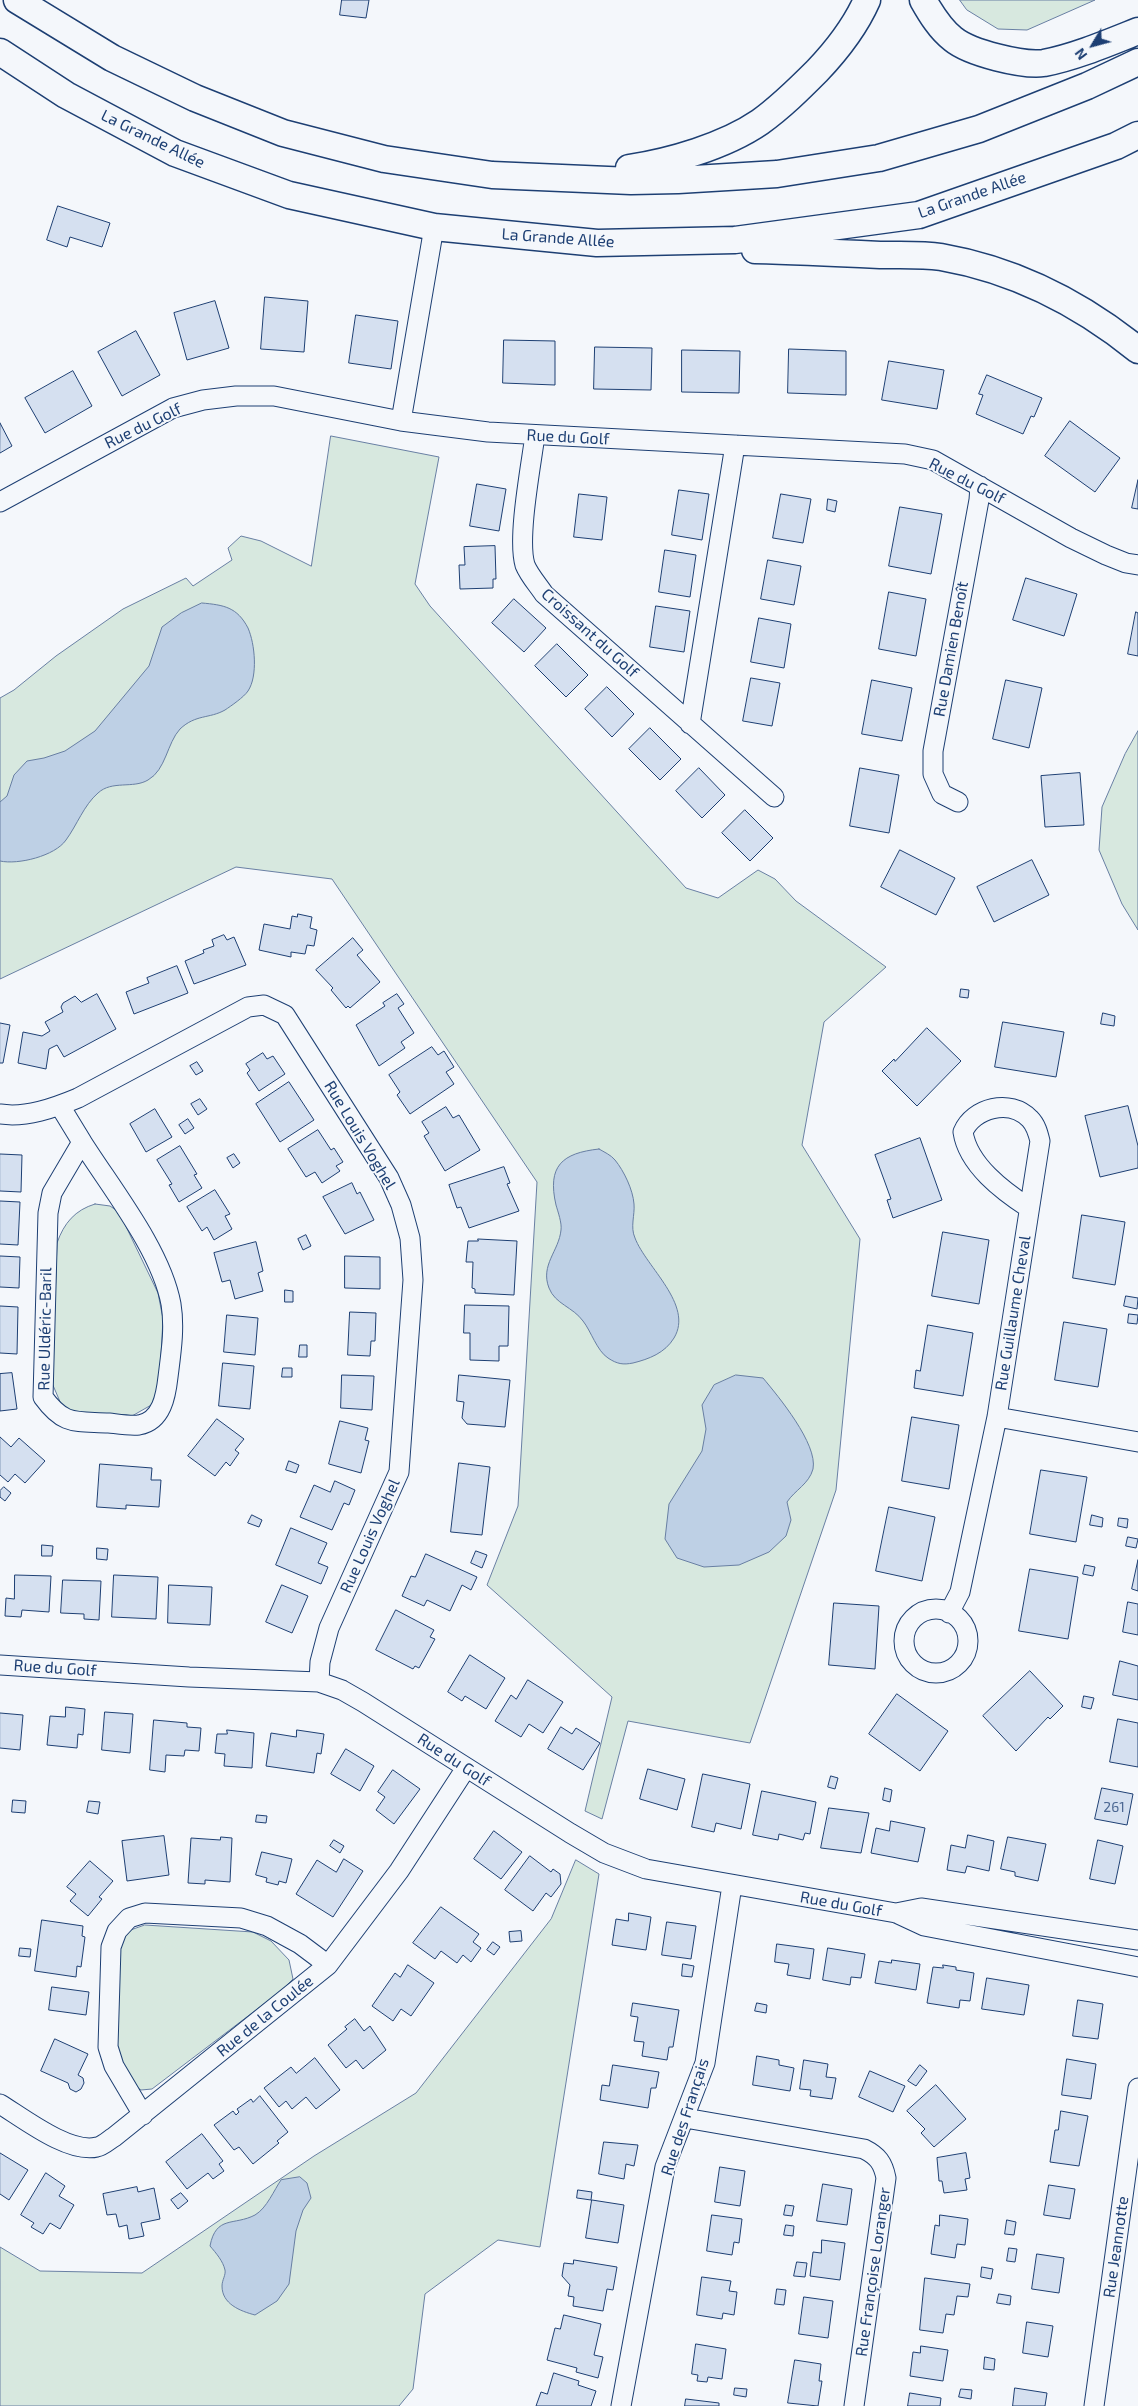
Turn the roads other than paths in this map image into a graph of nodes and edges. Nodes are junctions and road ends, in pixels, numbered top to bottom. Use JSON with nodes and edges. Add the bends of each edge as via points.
{"nodes":[{"id":1,"x":17,"y":0,"type":"edge"},
{"id":2,"x":867,"y":0,"type":"edge"},
{"id":3,"x":923,"y":0,"type":"edge"},
{"id":4,"x":1138,"y":31,"type":"edge"},
{"id":5,"x":0,"y":52,"type":"edge"},
{"id":6,"x":1138,"y":62,"type":"edge"},
{"id":7,"x":1138,"y":135,"type":"edge"},
{"id":8,"x":558,"y":178,"type":"junction"},
{"id":9,"x":434,"y":227,"type":"junction"},
{"id":10,"x":597,"y":243,"type":"junction"},
{"id":11,"x":1138,"y":350,"type":"edge"},
{"id":12,"x":401,"y":421,"type":"junction"},
{"id":13,"x":535,"y":435,"type":"junction"},
{"id":14,"x":735,"y":445,"type":"junction"},
{"id":15,"x":980,"y":486,"type":"junction"},
{"id":16,"x":0,"y":502,"type":"edge"},
{"id":17,"x":1138,"y":565,"type":"edge"},
{"id":18,"x":690,"y":724,"type":"junction"},
{"id":19,"x":774,"y":797,"type":"dead end"},
{"id":20,"x":958,"y":802,"type":"dead end"},
{"id":21,"x":60,"y":1106,"type":"junction"},
{"id":22,"x":0,"y":1114,"type":"edge"},
{"id":23,"x":82,"y":1142,"type":"junction"},
{"id":24,"x":1029,"y":1208,"type":"junction"},
{"id":25,"x":997,"y":1417,"type":"junction"},
{"id":26,"x":1138,"y":1442,"type":"edge"},
{"id":27,"x":949,"y":1612,"type":"dead end"},
{"id":28,"x":0,"y":1665,"type":"edge"},
{"id":29,"x":319,"y":1682,"type":"junction"},
{"id":30,"x":466,"y":1768,"type":"junction"},
{"id":31,"x":732,"y":1885,"type":"junction"},
{"id":32,"x":896,"y":1913,"type":"junction"},
{"id":33,"x":1138,"y":1940,"type":"edge"},
{"id":34,"x":328,"y":1965,"type":"junction"},
{"id":35,"x":1138,"y":1967,"type":"edge"},
{"id":36,"x":1138,"y":2088,"type":"edge"},
{"id":37,"x":0,"y":2104,"type":"edge"},
{"id":38,"x":142,"y":2115,"type":"junction"},
{"id":39,"x":685,"y":2118,"type":"junction"},
{"id":40,"x":621,"y":2406,"type":"edge"},
{"id":41,"x":854,"y":2406,"type":"edge"},
{"id":42,"x":1094,"y":2406,"type":"edge"}],
"edges":[{"from":1,"to":8,"type":"street","via":[[112,58],[195,98],[283,133],[384,159],[492,175]]},
{"from":2,"to":8,"type":"street","via":[[835,52],[796,93],[759,122],[709,148],[653,165]]},
{"from":3,"to":4,"type":"street","via":[[953,40],[1010,61],[1042,63]]},
{"from":5,"to":9,"type":"street","name":"La Grande Allée","via":[[66,96],[176,153],[289,195]]},
{"from":6,"to":8,"type":"street","via":[[1087,86],[979,128],[880,158],[777,174],[668,180]]},
{"from":7,"to":10,"type":"street","name":"La Grande Allée","via":[[1116,146],[919,215],[734,240]]},
{"from":9,"to":10,"type":"street","name":"La Grande Allée"},
{"from":9,"to":12,"type":"street"},
{"from":10,"to":11,"type":"street","via":[[940,257],[1021,279],[1060,296],[1110,327]]},
{"from":12,"to":13,"type":"street","name":"Rue du Golf"},
{"from":12,"to":16,"type":"street","name":"Rue du Golf","via":[[274,396],[203,400],[173,408]]},
{"from":13,"to":14,"type":"street","name":"Rue du Golf"},
{"from":13,"to":18,"type":"street","name":"Croissant du Golf","via":[[522,547],[526,566],[544,594]]},
{"from":14,"to":15,"type":"street","name":"Rue du Golf","via":[[904,454],[933,460]]},
{"from":14,"to":18,"type":"street"},
{"from":15,"to":17,"type":"street","name":"Rue du Golf","via":[[1106,555]]},
{"from":15,"to":20,"type":"street","name":"Rue Damien Benoît","via":[[932,751],[933,774],[942,794]]},
{"from":18,"to":19,"type":"street","name":"Croissant du Golf"},
{"from":21,"to":22,"type":"street","name":"Rue Louis Voghel","via":[[15,1117]]},
{"from":21,"to":23,"type":"street","name":"Rue Uldéric-Baril"},
{"from":21,"to":29,"type":"street","name":"Rue Louis Voghel","via":[[248,1007],[264,1005],[285,1015],[393,1187],[410,1238],[413,1280],[399,1472],[329,1628],[320,1662]]},
{"from":23,"to":23,"type":"street","name":"Rue Uldéric-Baril","via":[[151,1250],[171,1304],[173,1327],[167,1392],[162,1407],[153,1418],[140,1425],[70,1421],[59,1417],[42,1397],[48,1213],[52,1193]]},
{"from":24,"to":24,"type":"street","name":"Rue Guillaume Cheval","via":[[1040,1141],[1036,1128],[1024,1115],[1009,1108],[978,1114],[967,1122],[963,1132],[969,1153],[1013,1198]]},
{"from":24,"to":25,"type":"street","name":"Rue Guillaume Cheval"},
{"from":25,"to":26,"type":"street"},
{"from":25,"to":27,"type":"street","name":"Rue Guillaume Cheval","via":[[960,1592]]},
{"from":28,"to":29,"type":"street","name":"Rue du Golf"},
{"from":29,"to":30,"type":"street","name":"Rue du Golf","via":[[363,1702]]},
{"from":30,"to":31,"type":"street","name":"Rue du Golf","via":[[604,1853],[646,1869]]},
{"from":30,"to":34,"type":"street","name":"Rue de la Coulée","via":[[399,1871]]},
{"from":31,"to":32,"type":"street","name":"Rue du Golf"},
{"from":31,"to":39,"type":"street","name":"Rue des Français","via":[[705,2063]]},
{"from":32,"to":33,"type":"street","name":"Rue du Golf","via":[[921,1908]]},
{"from":32,"to":35,"type":"street","name":"Rue du Golf","via":[[924,1926]]},
{"from":34,"to":38,"type":"street","name":"Rue de la Coulée"},
{"from":34,"to":38,"type":"street","via":[[300,1944],[267,1926],[241,1918],[145,1913],[129,1918],[117,1931],[111,1947],[108,2047],[123,2083]]},
{"from":36,"to":42,"type":"street","name":"Rue Jeannotte"},
{"from":37,"to":38,"type":"street","name":"Rue de la Coulée","via":[[65,2143],[83,2147],[98,2147]]},
{"from":39,"to":40,"type":"street","name":"Rue des Français","via":[[665,2167]]},
{"from":39,"to":41,"type":"street","name":"Rue Françoise Loranger","via":[[864,2149],[875,2155],[884,2166],[886,2178]]}]}
